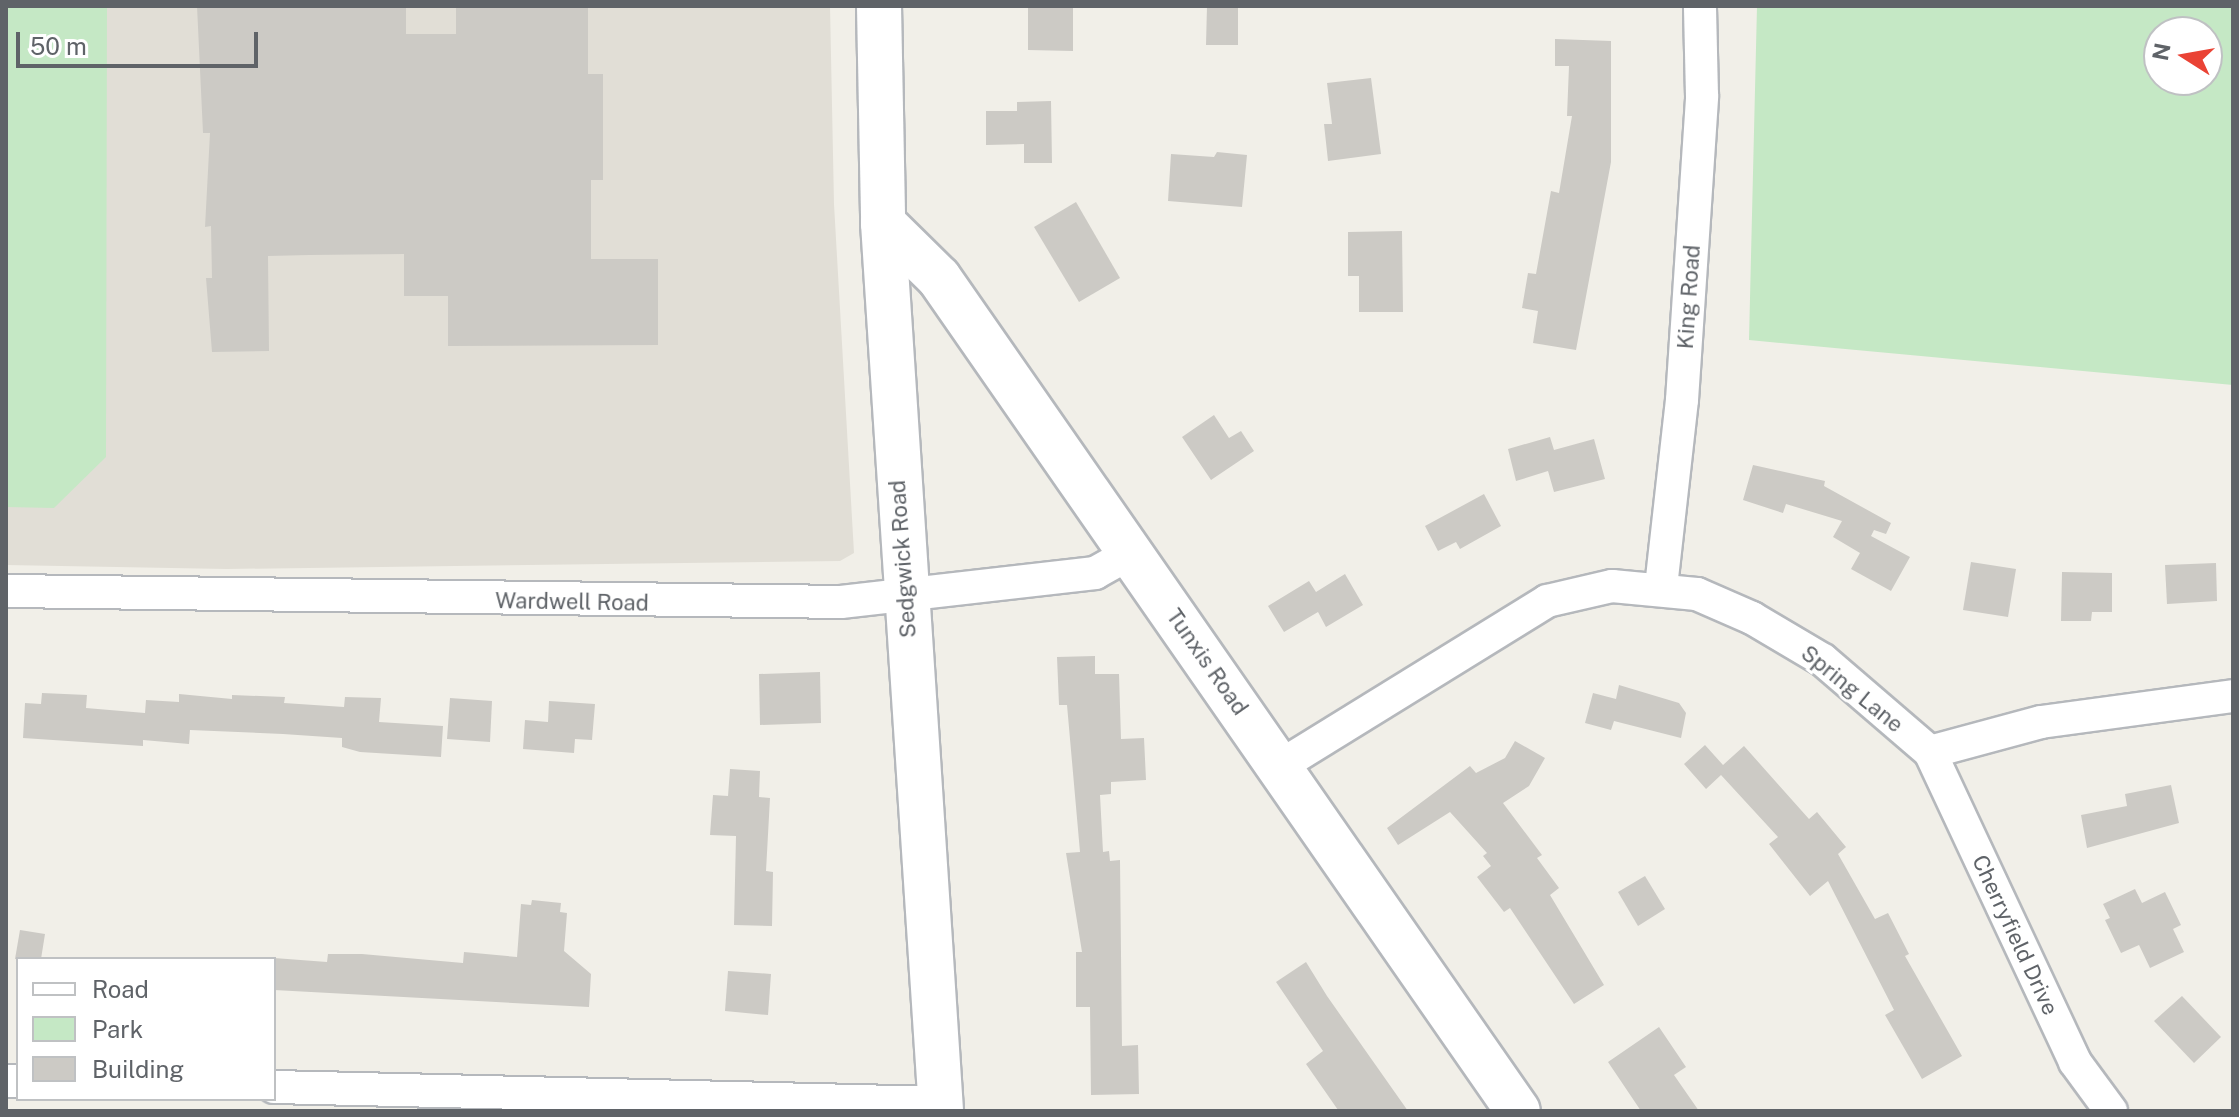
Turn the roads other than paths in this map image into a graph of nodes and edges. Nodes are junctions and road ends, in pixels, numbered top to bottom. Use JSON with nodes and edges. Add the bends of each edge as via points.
{"nodes":[{"id":1,"x":879,"y":6,"type":"edge"},
{"id":2,"x":1700,"y":6,"type":"edge"},
{"id":3,"x":883,"y":223,"type":"junction"},
{"id":4,"x":1131,"y":553,"type":"junction"},
{"id":5,"x":1661,"y":587,"type":"junction"},
{"id":6,"x":6,"y":591,"type":"edge"},
{"id":7,"x":905,"y":595,"type":"junction"},
{"id":8,"x":2233,"y":696,"type":"edge"},
{"id":9,"x":1930,"y":752,"type":"junction"},
{"id":10,"x":1280,"y":766,"type":"junction"},
{"id":11,"x":276,"y":1087,"type":"edge"},
{"id":12,"x":940,"y":1107,"type":"edge"},
{"id":13,"x":1518,"y":1111,"type":"edge"},
{"id":14,"x":2111,"y":1111,"type":"edge"}],
"edges":[{"from":1,"to":3,"type":"main road","name":"Sedgwick Road"},
{"from":2,"to":5,"type":"street","name":"King Road","via":[[1702,96],[1682,400]]},
{"from":3,"to":4,"type":"main road","name":"Tunxis Road","via":[[939,278]]},
{"from":3,"to":7,"type":"main road","name":"Sedgwick Road"},
{"from":4,"to":7,"type":"street","name":"Wardwell Road","via":[[1095,573],[961,584]]},
{"from":4,"to":10,"type":"main road","name":"Tunxis Road"},
{"from":5,"to":9,"type":"street","name":"Spring Lane","via":[[1697,594],[1752,618],[1823,660]]},
{"from":5,"to":10,"type":"street","name":"Spring Lane","via":[[1612,586],[1547,601]]},
{"from":6,"to":7,"type":"street","name":"Wardwell Road","via":[[649,603],[841,602]]},
{"from":7,"to":12,"type":"main road","name":"Sedgwick Road"},
{"from":8,"to":9,"type":"street","via":[[2041,722]]},
{"from":9,"to":14,"type":"street","name":"Cherryfield Drive","via":[[2075,1062]]},
{"from":10,"to":13,"type":"main road","name":"Tunxis Road"},
{"from":11,"to":12,"type":"street"}]}
